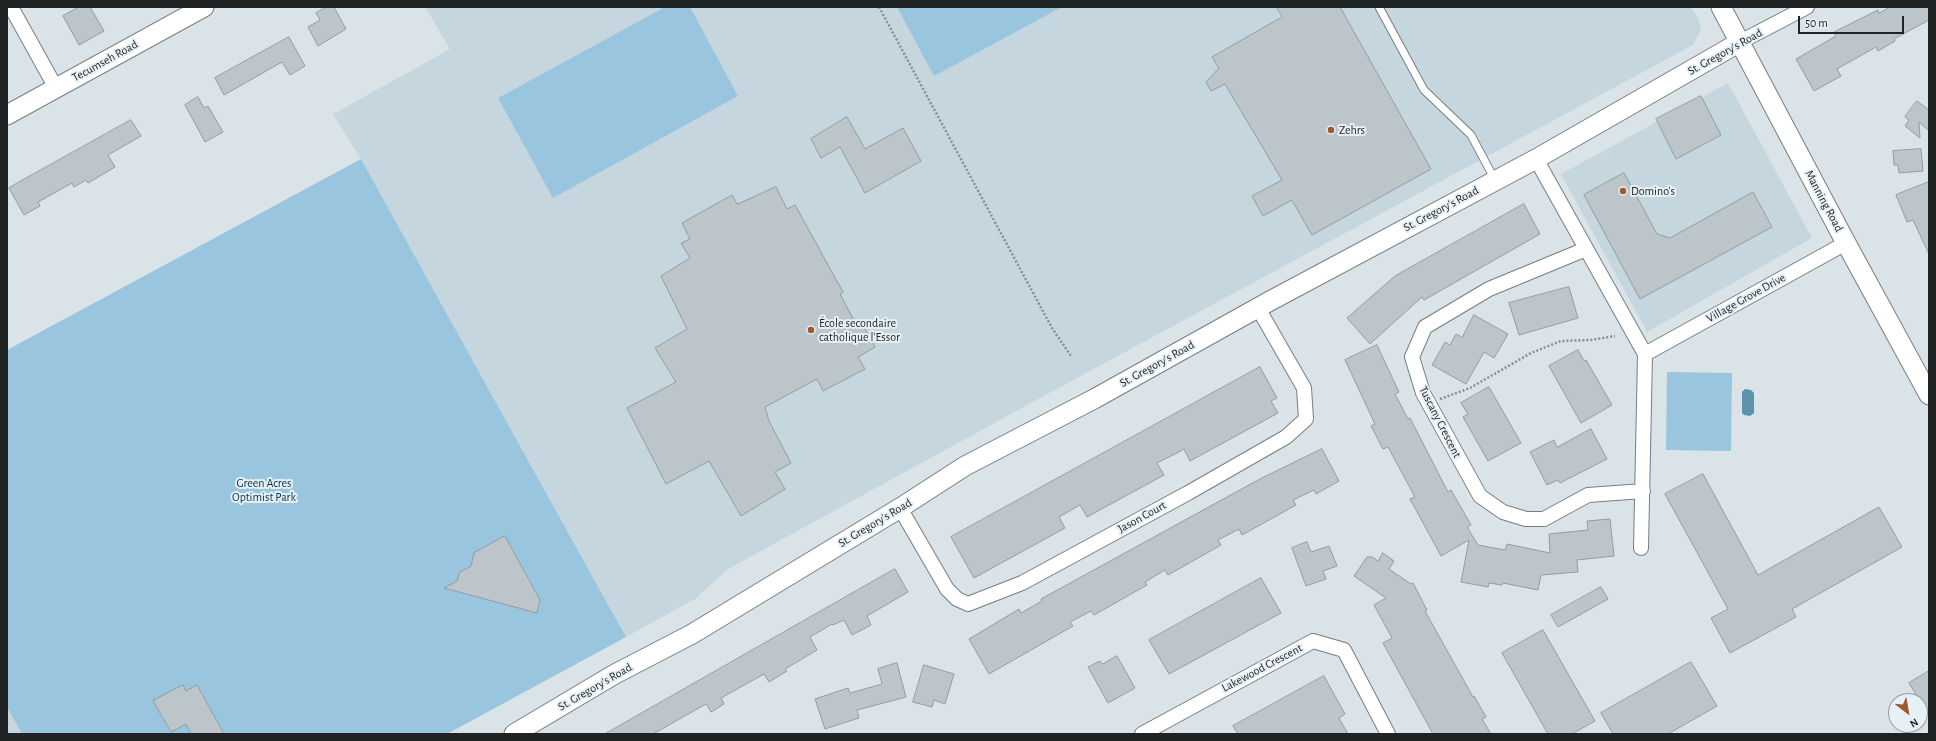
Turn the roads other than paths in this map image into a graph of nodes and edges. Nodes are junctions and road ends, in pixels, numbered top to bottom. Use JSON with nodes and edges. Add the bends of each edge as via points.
{"nodes":[{"id":1,"x":11,"y":7,"type":"edge"},
{"id":2,"x":204,"y":7,"type":"edge"},
{"id":3,"x":1379,"y":7,"type":"edge"},
{"id":4,"x":1721,"y":7,"type":"edge"},
{"id":5,"x":1807,"y":7,"type":"edge"},
{"id":6,"x":1740,"y":42,"type":"junction"},
{"id":7,"x":56,"y":88,"type":"junction"},
{"id":8,"x":7,"y":115,"type":"edge"},
{"id":9,"x":1536,"y":159,"type":"junction"},
{"id":10,"x":1495,"y":180,"type":"junction"},
{"id":11,"x":1846,"y":243,"type":"junction"},
{"id":12,"x":1586,"y":249,"type":"junction"},
{"id":13,"x":1258,"y":308,"type":"junction"},
{"id":14,"x":1645,"y":354,"type":"junction"},
{"id":15,"x":1929,"y":395,"type":"edge"},
{"id":16,"x":1643,"y":491,"type":"junction"},
{"id":17,"x":900,"y":508,"type":"junction"},
{"id":18,"x":1641,"y":548,"type":"dead end"},
{"id":19,"x":514,"y":734,"type":"edge"},
{"id":20,"x":1142,"y":734,"type":"edge"},
{"id":21,"x":1388,"y":734,"type":"edge"}],
"edges":[{"from":1,"to":7,"type":"street"},
{"from":2,"to":7,"type":"street","name":"Tecumseh Road"},
{"from":3,"to":10,"type":"lane","via":[[1424,90],[1472,135]]},
{"from":4,"to":6,"type":"street","name":"Manning Road"},
{"from":5,"to":6,"type":"street","name":"St. Gregory's Road"},
{"from":6,"to":9,"type":"street","name":"St. Gregory's Road"},
{"from":6,"to":11,"type":"street","name":"Manning Road"},
{"from":7,"to":8,"type":"street","name":"Tecumseh Road"},
{"from":9,"to":10,"type":"street","name":"St. Gregory's Road"},
{"from":9,"to":12,"type":"street","via":[[1558,194]]},
{"from":10,"to":13,"type":"street","name":"St. Gregory's Road"},
{"from":11,"to":14,"type":"street","name":"Village Grove Drive"},
{"from":11,"to":15,"type":"street","name":"Manning Road"},
{"from":12,"to":14,"type":"street"},
{"from":12,"to":16,"type":"street","name":"Tuscany Crescent","via":[[1489,289],[1425,327],[1412,357],[1424,393],[1480,496],[1503,512],[1526,519],[1544,519],[1588,495]]},
{"from":13,"to":17,"type":"street","name":"St. Gregory's Road","via":[[1094,399],[965,466]]},
{"from":13,"to":17,"type":"street","name":"Jason Court","via":[[1304,388],[1306,419],[1286,437],[1188,493],[1022,583],[968,604],[957,599],[947,589]]},
{"from":14,"to":16,"type":"street"},
{"from":16,"to":18,"type":"street"},
{"from":17,"to":19,"type":"street","name":"St. Gregory's Road","via":[[692,634],[615,674]]},
{"from":20,"to":21,"type":"street","name":"Lakewood Crescent","via":[[1313,641],[1344,650]]}]}
